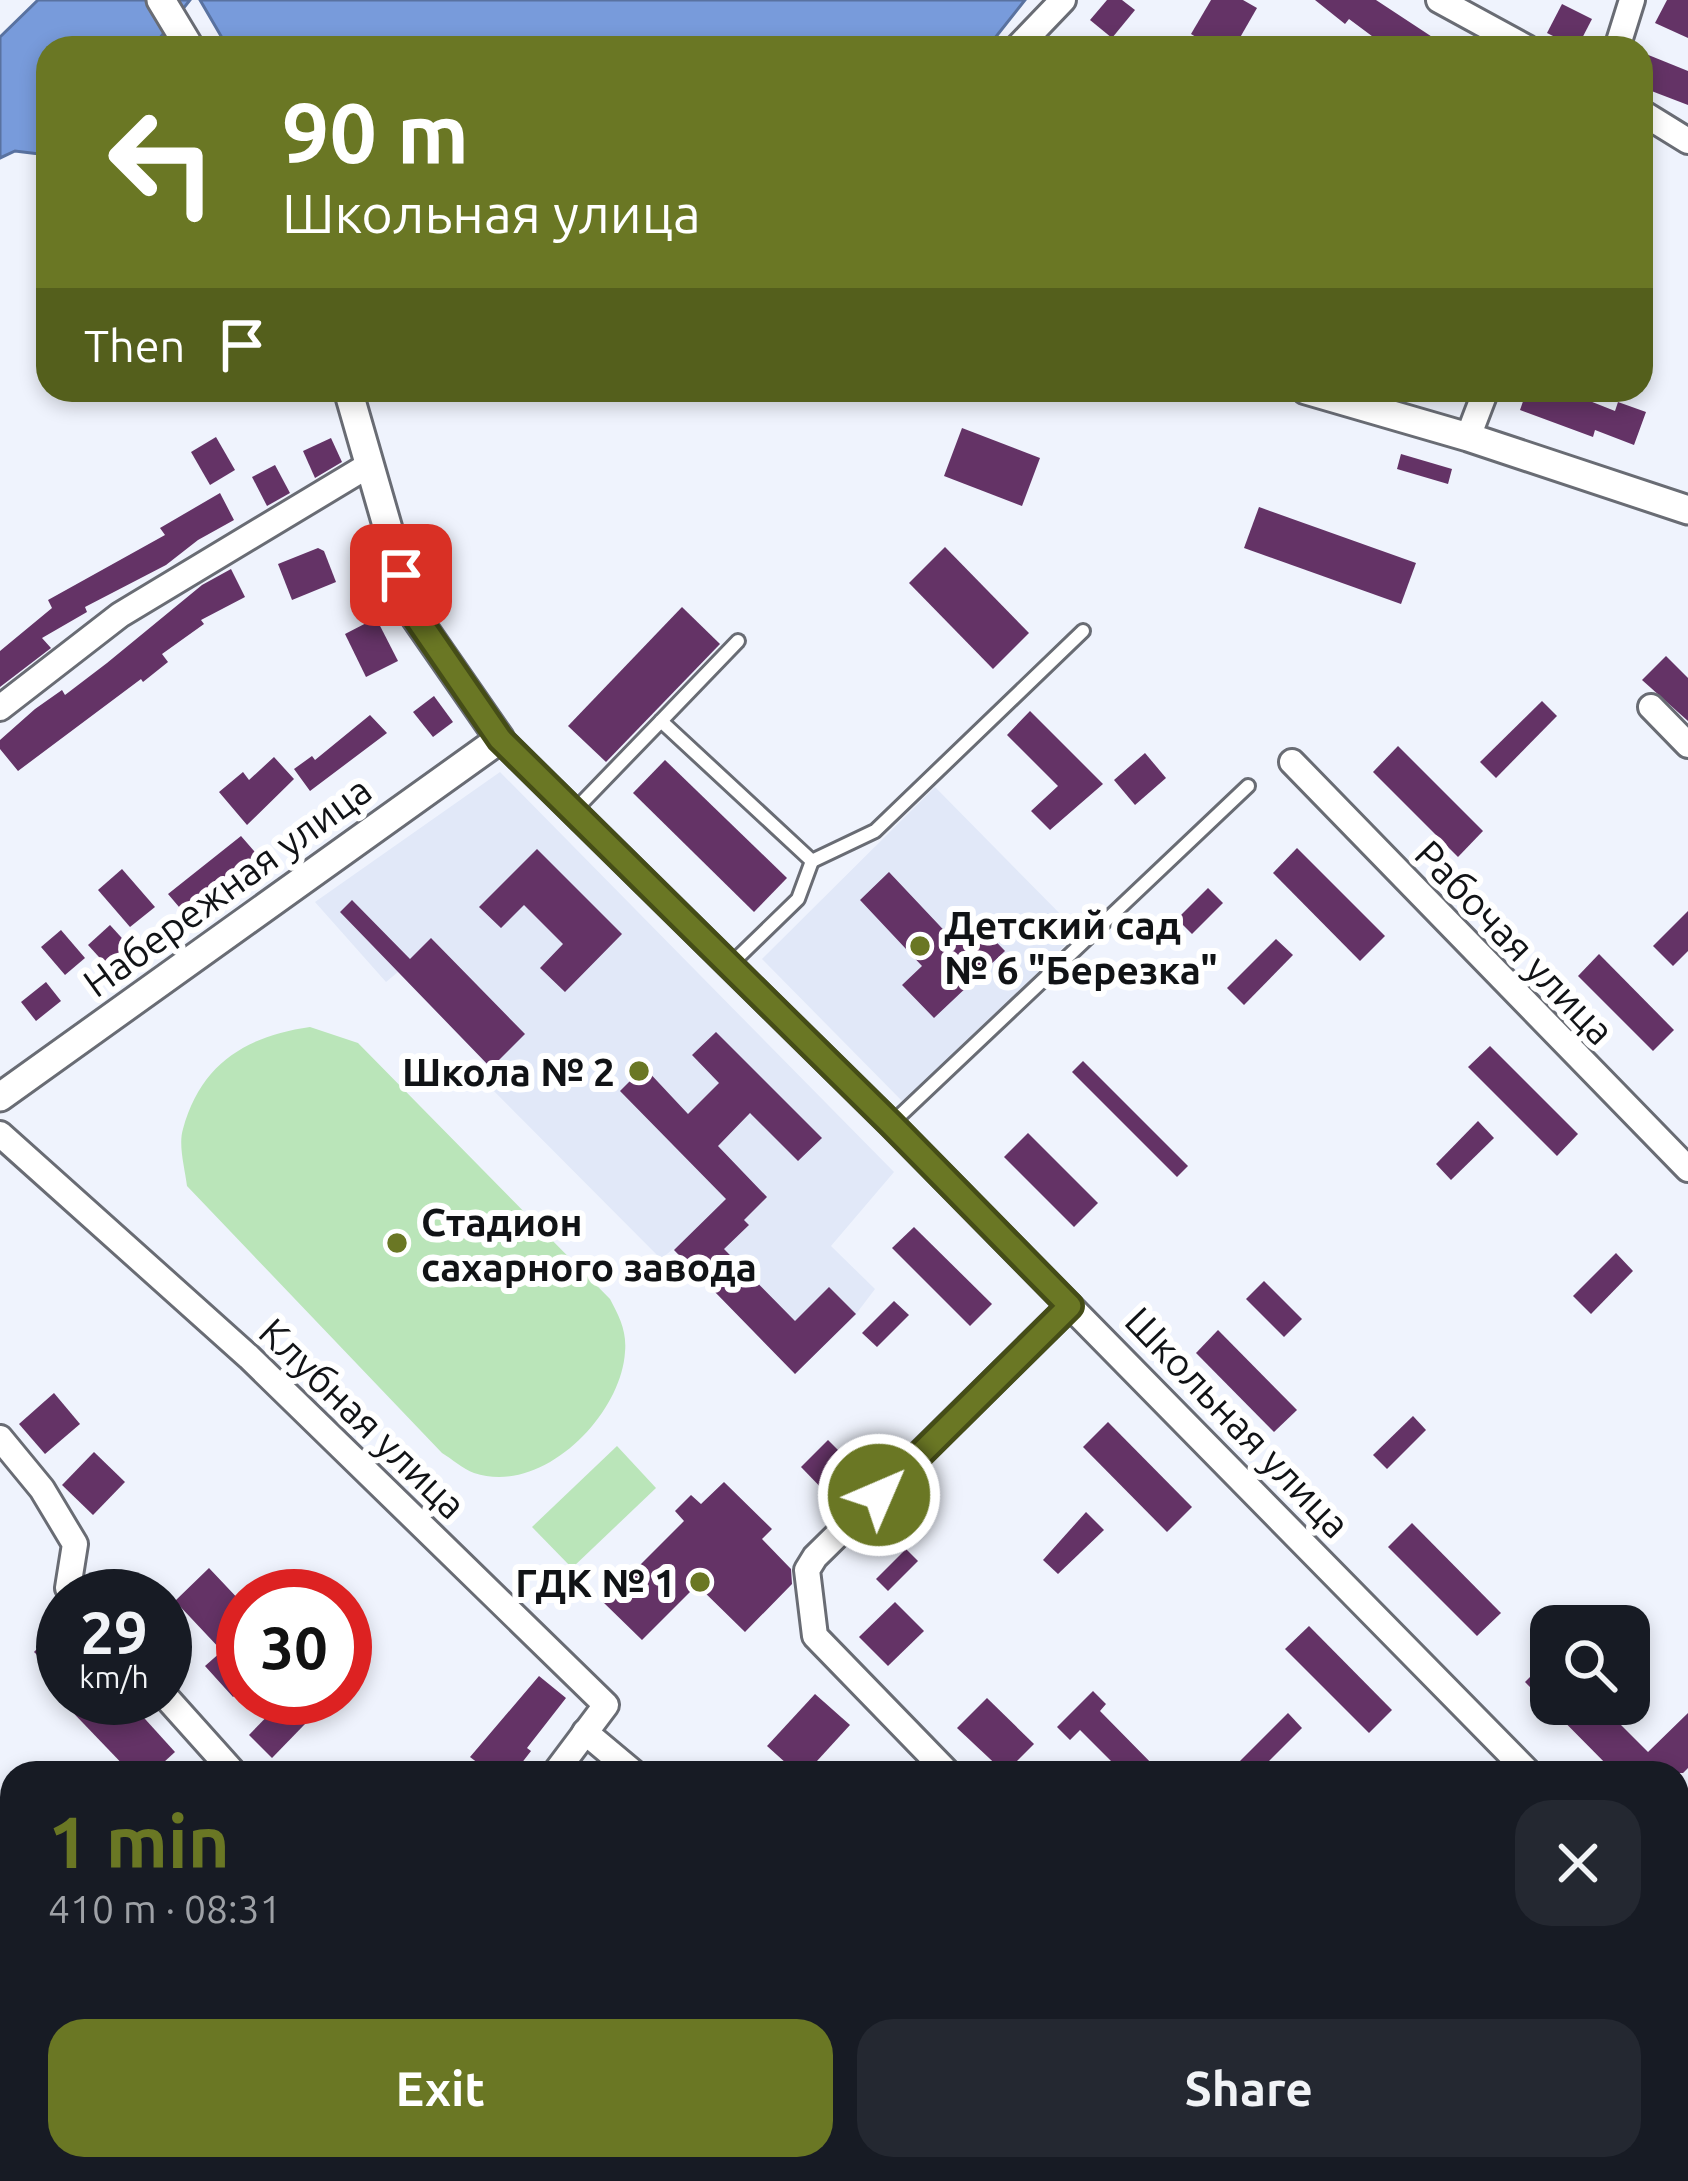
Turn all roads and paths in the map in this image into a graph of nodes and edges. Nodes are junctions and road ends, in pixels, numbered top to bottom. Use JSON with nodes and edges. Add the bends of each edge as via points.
{"nodes":[{"id":1,"x":161,"y":0,"type":"edge"},
{"id":2,"x":1063,"y":0,"type":"edge"},
{"id":3,"x":1439,"y":0,"type":"edge"},
{"id":4,"x":1632,"y":0,"type":"edge"},
{"id":5,"x":183,"y":36,"type":"edge"},
{"id":6,"x":1028,"y":36,"type":"edge"},
{"id":7,"x":1505,"y":36,"type":"edge"},
{"id":8,"x":1621,"y":36,"type":"edge"},
{"id":9,"x":1653,"y":119,"type":"edge"},
{"id":10,"x":1688,"y":141,"type":"edge"},
{"id":11,"x":351,"y":402,"type":"edge"},
{"id":12,"x":1347,"y":402,"type":"edge"},
{"id":13,"x":1481,"y":402,"type":"edge"},
{"id":14,"x":1468,"y":437,"type":"junction"},
{"id":15,"x":369,"y":465,"type":"junction"},
{"id":16,"x":1688,"y":509,"type":"edge"},
{"id":17,"x":1083,"y":631,"type":"dead end"},
{"id":18,"x":738,"y":640,"type":"dead end"},
{"id":19,"x":1651,"y":706,"type":"dead end"},
{"id":20,"x":0,"y":708,"type":"edge"},
{"id":21,"x":661,"y":721,"type":"junction"},
{"id":22,"x":500,"y":739,"type":"junction"},
{"id":23,"x":1688,"y":745,"type":"edge"},
{"id":24,"x":1292,"y":762,"type":"dead end"},
{"id":25,"x":1248,"y":786,"type":"dead end"},
{"id":26,"x":574,"y":812,"type":"junction"},
{"id":27,"x":812,"y":861,"type":"junction"},
{"id":28,"x":730,"y":965,"type":"junction"},
{"id":29,"x":0,"y":1097,"type":"edge"},
{"id":30,"x":891,"y":1124,"type":"junction"},
{"id":31,"x":0,"y":1134,"type":"edge"},
{"id":32,"x":1688,"y":1169,"type":"edge"},
{"id":33,"x":1070,"y":1306,"type":"junction"},
{"id":34,"x":0,"y":1438,"type":"edge"},
{"id":35,"x":71,"y":1569,"type":"edge"},
{"id":36,"x":191,"y":1725,"type":"edge"},
{"id":37,"x":585,"y":1732,"type":"junction"},
{"id":38,"x":223,"y":1761,"type":"edge"},
{"id":39,"x":564,"y":1761,"type":"edge"},
{"id":40,"x":620,"y":1761,"type":"edge"},
{"id":41,"x":936,"y":1761,"type":"edge"},
{"id":42,"x":1516,"y":1761,"type":"edge"}],
"edges":[{"from":1,"to":5,"type":"street"},
{"from":2,"to":6,"type":"street"},
{"from":3,"to":7,"type":"street"},
{"from":4,"to":8,"type":"street"},
{"from":9,"to":10,"type":"street"},
{"from":11,"to":15,"type":"street","name":"Школьная улица"},
{"from":12,"to":14,"type":"street"},
{"from":13,"to":14,"type":"street"},
{"from":14,"to":16,"type":"street"},
{"from":15,"to":20,"type":"street","via":[[120,615]]},
{"from":15,"to":22,"type":"street","name":"Школьная улица","via":[[412,611]]},
{"from":17,"to":27,"type":"lane","via":[[874,831]]},
{"from":18,"to":21,"type":"lane"},
{"from":19,"to":23,"type":"street"},
{"from":21,"to":26,"type":"lane"},
{"from":21,"to":27,"type":"lane"},
{"from":22,"to":26,"type":"street","name":"Школьная улица"},
{"from":22,"to":29,"type":"street","name":"Набережная улица"},
{"from":24,"to":32,"type":"street","name":"Рабочая улица"},
{"from":25,"to":30,"type":"lane"},
{"from":26,"to":28,"type":"street","name":"Школьная улица"},
{"from":27,"to":28,"type":"lane","via":[[798,898]]},
{"from":28,"to":30,"type":"street","name":"Школьная улица"},
{"from":30,"to":33,"type":"street","name":"Школьная улица"},
{"from":31,"to":37,"type":"street","name":"Клубная улица","via":[[249,1357],[606,1705]]},
{"from":33,"to":41,"type":"street","via":[[807,1570],[815,1636]]},
{"from":33,"to":42,"type":"street","name":"Школьная улица"},
{"from":34,"to":35,"type":"street","via":[[65,1524],[75,1544]]},
{"from":36,"to":38,"type":"street"},
{"from":37,"to":39,"type":"street"},
{"from":37,"to":40,"type":"street"}]}
